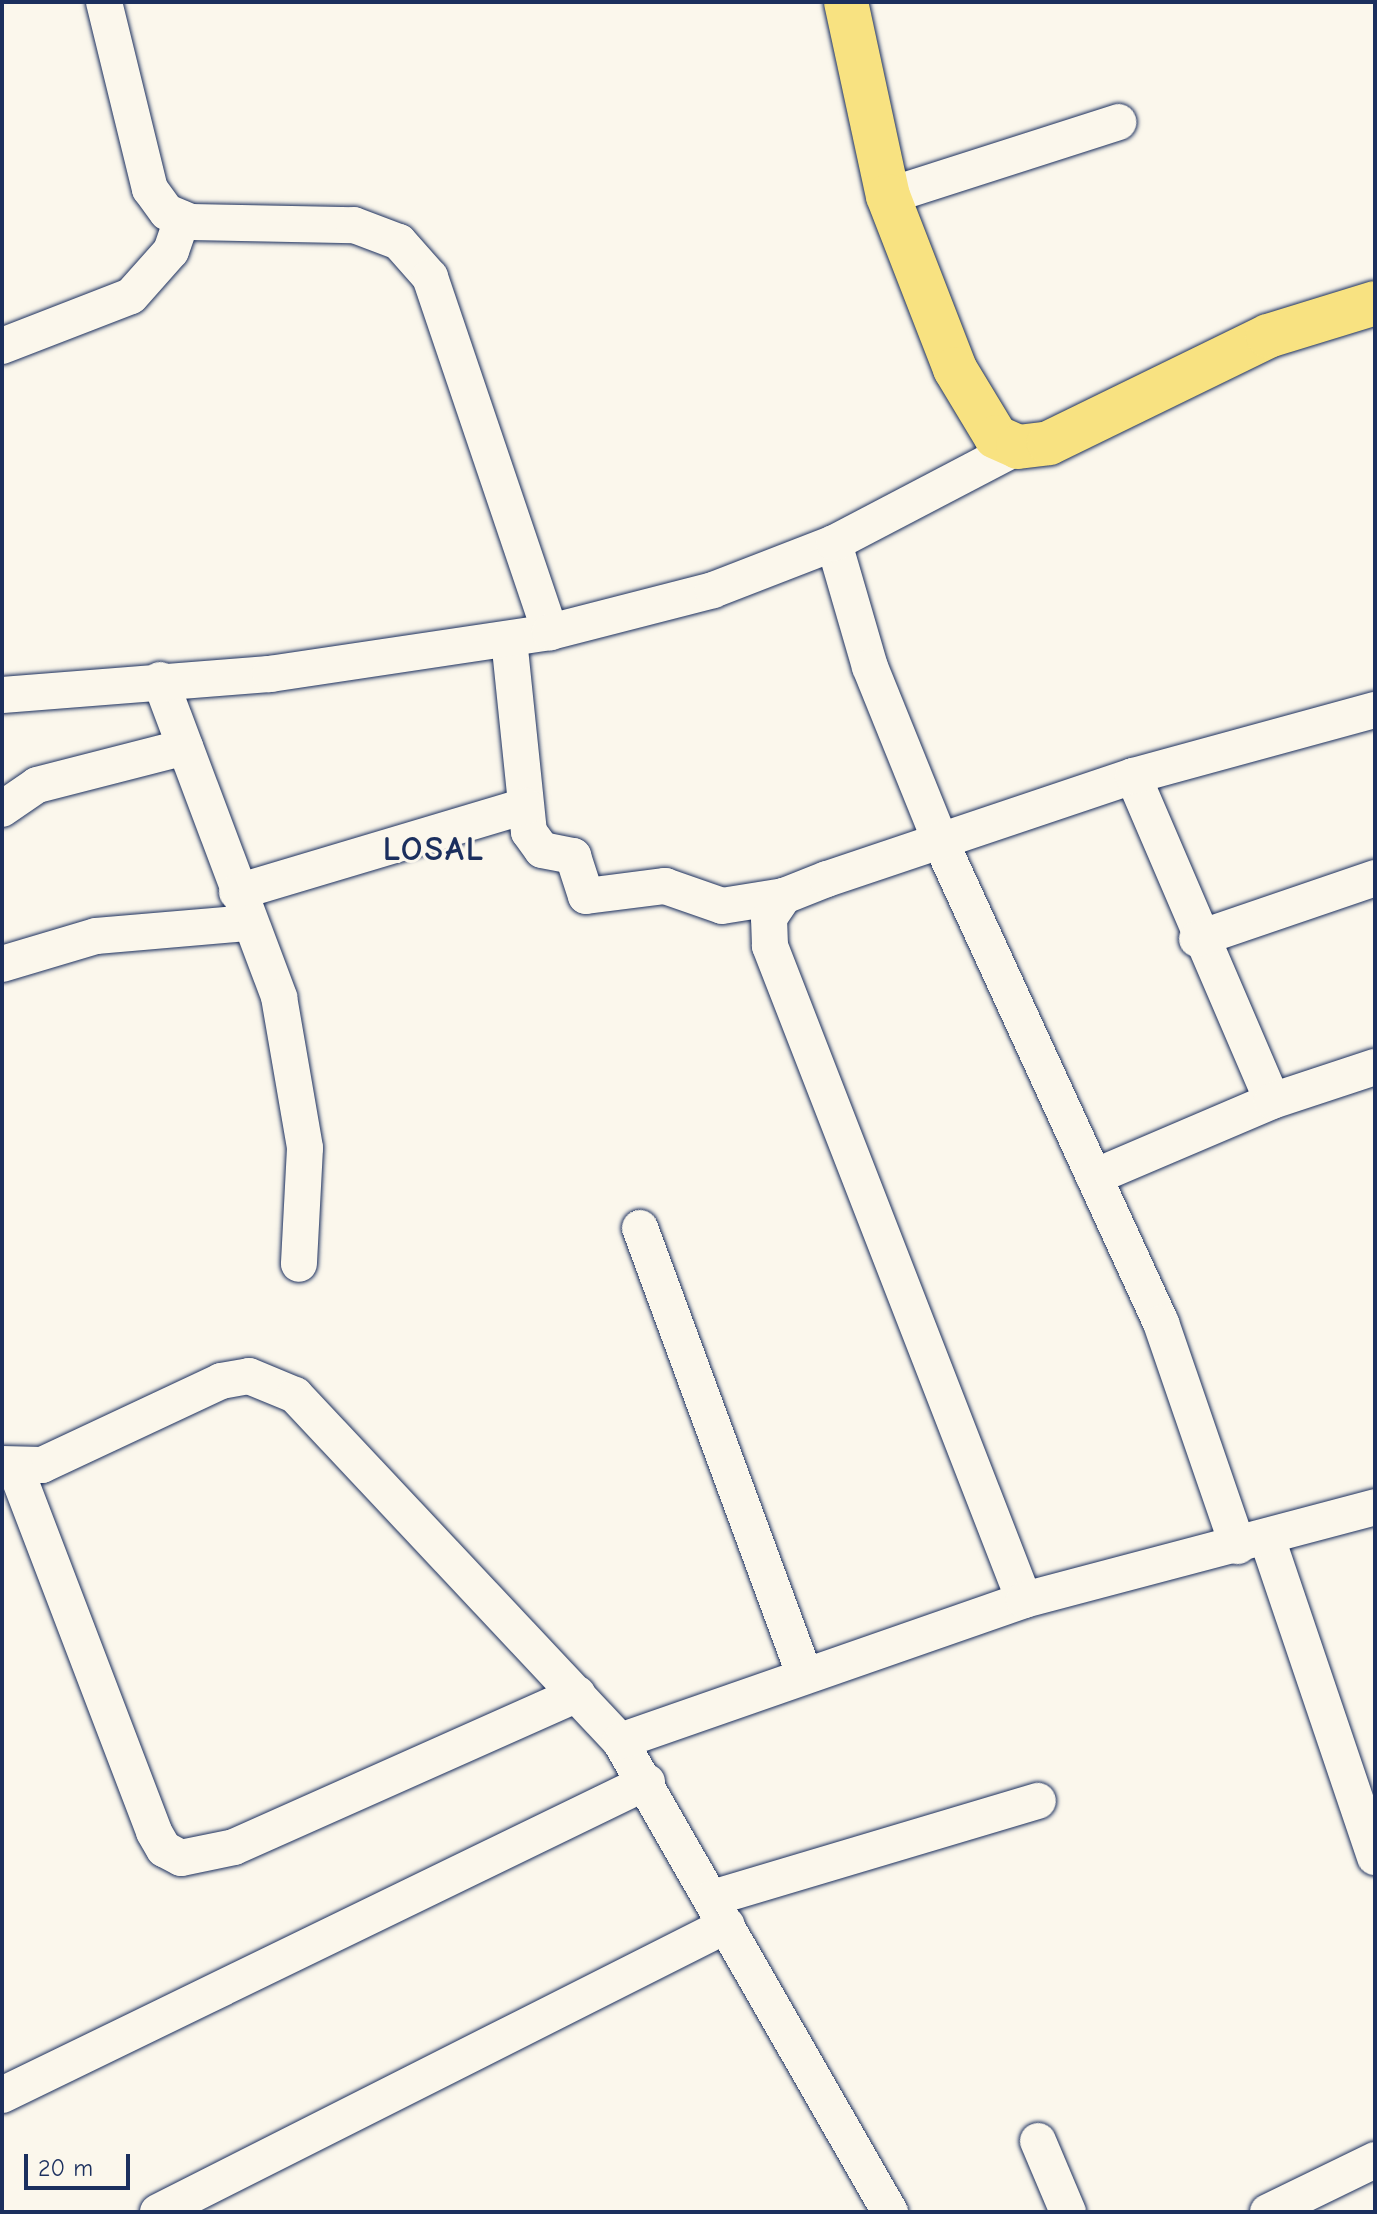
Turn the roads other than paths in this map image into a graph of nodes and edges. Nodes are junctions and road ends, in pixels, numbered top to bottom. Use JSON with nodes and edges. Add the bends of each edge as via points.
{"nodes":[{"id":1,"x":104,"y":2,"type":"edge"},
{"id":2,"x":846,"y":2,"type":"edge"},
{"id":3,"x":1118,"y":122,"type":"dead end"},
{"id":4,"x":888,"y":196,"type":"junction"},
{"id":5,"x":182,"y":219,"type":"junction"},
{"id":6,"x":1375,"y":303,"type":"edge"},
{"id":7,"x":2,"y":346,"type":"edge"},
{"id":8,"x":1018,"y":447,"type":"junction"},
{"id":9,"x":834,"y":543,"type":"junction"},
{"id":10,"x":550,"y":632,"type":"junction"},
{"id":11,"x":509,"y":639,"type":"junction"},
{"id":12,"x":160,"y":680,"type":"junction"},
{"id":13,"x":2,"y":695,"type":"edge"},
{"id":14,"x":1375,"y":710,"type":"edge"},
{"id":15,"x":185,"y":747,"type":"junction"},
{"id":16,"x":1133,"y":776,"type":"junction"},
{"id":17,"x":525,"y":806,"type":"junction"},
{"id":18,"x":2,"y":809,"type":"edge"},
{"id":19,"x":942,"y":845,"type":"junction"},
{"id":20,"x":1375,"y":878,"type":"edge"},
{"id":21,"x":784,"y":896,"type":"junction"},
{"id":22,"x":243,"y":907,"type":"junction"},
{"id":23,"x":1197,"y":939,"type":"junction"},
{"id":24,"x":2,"y":964,"type":"edge"},
{"id":25,"x":1375,"y":1067,"type":"edge"},
{"id":26,"x":1272,"y":1101,"type":"junction"},
{"id":27,"x":1094,"y":1177,"type":"junction"},
{"id":28,"x":640,"y":1228,"type":"dead end"},
{"id":29,"x":299,"y":1264,"type":"dead end"},
{"id":30,"x":9,"y":1467,"type":"edge"},
{"id":31,"x":1375,"y":1507,"type":"edge"},
{"id":32,"x":1253,"y":1542,"type":"junction"},
{"id":33,"x":1024,"y":1600,"type":"junction"},
{"id":34,"x":805,"y":1676,"type":"junction"},
{"id":35,"x":577,"y":1694,"type":"junction"},
{"id":36,"x":620,"y":1741,"type":"junction"},
{"id":37,"x":647,"y":1782,"type":"junction"},
{"id":38,"x":1038,"y":1801,"type":"dead end"},
{"id":39,"x":1375,"y":1857,"type":"edge"},
{"id":40,"x":720,"y":1912,"type":"junction"},
{"id":41,"x":2,"y":2095,"type":"edge"},
{"id":42,"x":1038,"y":2141,"type":"dead end"},
{"id":43,"x":1375,"y":2160,"type":"edge"},
{"id":44,"x":158,"y":2212,"type":"edge"},
{"id":45,"x":890,"y":2212,"type":"edge"},
{"id":46,"x":1068,"y":2212,"type":"edge"},
{"id":47,"x":1268,"y":2212,"type":"edge"}],
"edges":[{"from":1,"to":5,"type":"street","via":[[150,189]]},
{"from":2,"to":4,"type":"main road"},
{"from":3,"to":4,"type":"street"},
{"from":4,"to":8,"type":"main road","via":[[977,414],[996,437]]},
{"from":5,"to":7,"type":"street","via":[[171,251],[131,296]]},
{"from":5,"to":10,"type":"street","via":[[354,225],[399,242],[430,277]]},
{"from":6,"to":8,"type":"main road","via":[[1268,336],[1094,426]]},
{"from":8,"to":9,"type":"street"},
{"from":9,"to":10,"type":"street","via":[[713,590]]},
{"from":9,"to":19,"type":"street","via":[[870,667]]},
{"from":10,"to":11,"type":"street"},
{"from":11,"to":12,"type":"street","via":[[270,674]]},
{"from":11,"to":17,"type":"street"},
{"from":12,"to":13,"type":"street"},
{"from":12,"to":15,"type":"street"},
{"from":14,"to":16,"type":"street"},
{"from":15,"to":18,"type":"street","via":[[37,785]]},
{"from":15,"to":22,"type":"street"},
{"from":16,"to":19,"type":"street"},
{"from":16,"to":23,"type":"street"},
{"from":17,"to":21,"type":"street","via":[[535,844],[573,856],[581,888],[595,900],[665,886],[722,906]]},
{"from":17,"to":22,"type":"street"},
{"from":19,"to":21,"type":"street"},
{"from":19,"to":27,"type":"street"},
{"from":20,"to":23,"type":"street"},
{"from":21,"to":33,"type":"street","via":[[769,918],[770,946]]},
{"from":22,"to":24,"type":"street","via":[[96,936]]},
{"from":22,"to":29,"type":"street","via":[[279,997],[296,1071],[306,1210]]},
{"from":23,"to":26,"type":"street"},
{"from":25,"to":26,"type":"street"},
{"from":26,"to":27,"type":"street"},
{"from":27,"to":32,"type":"street"},
{"from":28,"to":34,"type":"street"},
{"from":30,"to":35,"type":"street","via":[[42,1465],[221,1381],[273,1381],[295,1395]]},
{"from":30,"to":35,"type":"street","via":[[154,1832],[164,1849],[181,1858],[234,1847]]},
{"from":31,"to":32,"type":"street"},
{"from":32,"to":33,"type":"street"},
{"from":32,"to":39,"type":"street"},
{"from":33,"to":34,"type":"street"},
{"from":34,"to":36,"type":"street"},
{"from":35,"to":36,"type":"street"},
{"from":36,"to":37,"type":"street"},
{"from":37,"to":40,"type":"street"},
{"from":37,"to":41,"type":"street"},
{"from":38,"to":40,"type":"street"},
{"from":40,"to":44,"type":"street"},
{"from":40,"to":45,"type":"street"},
{"from":42,"to":46,"type":"street"},
{"from":43,"to":47,"type":"street"}]}
